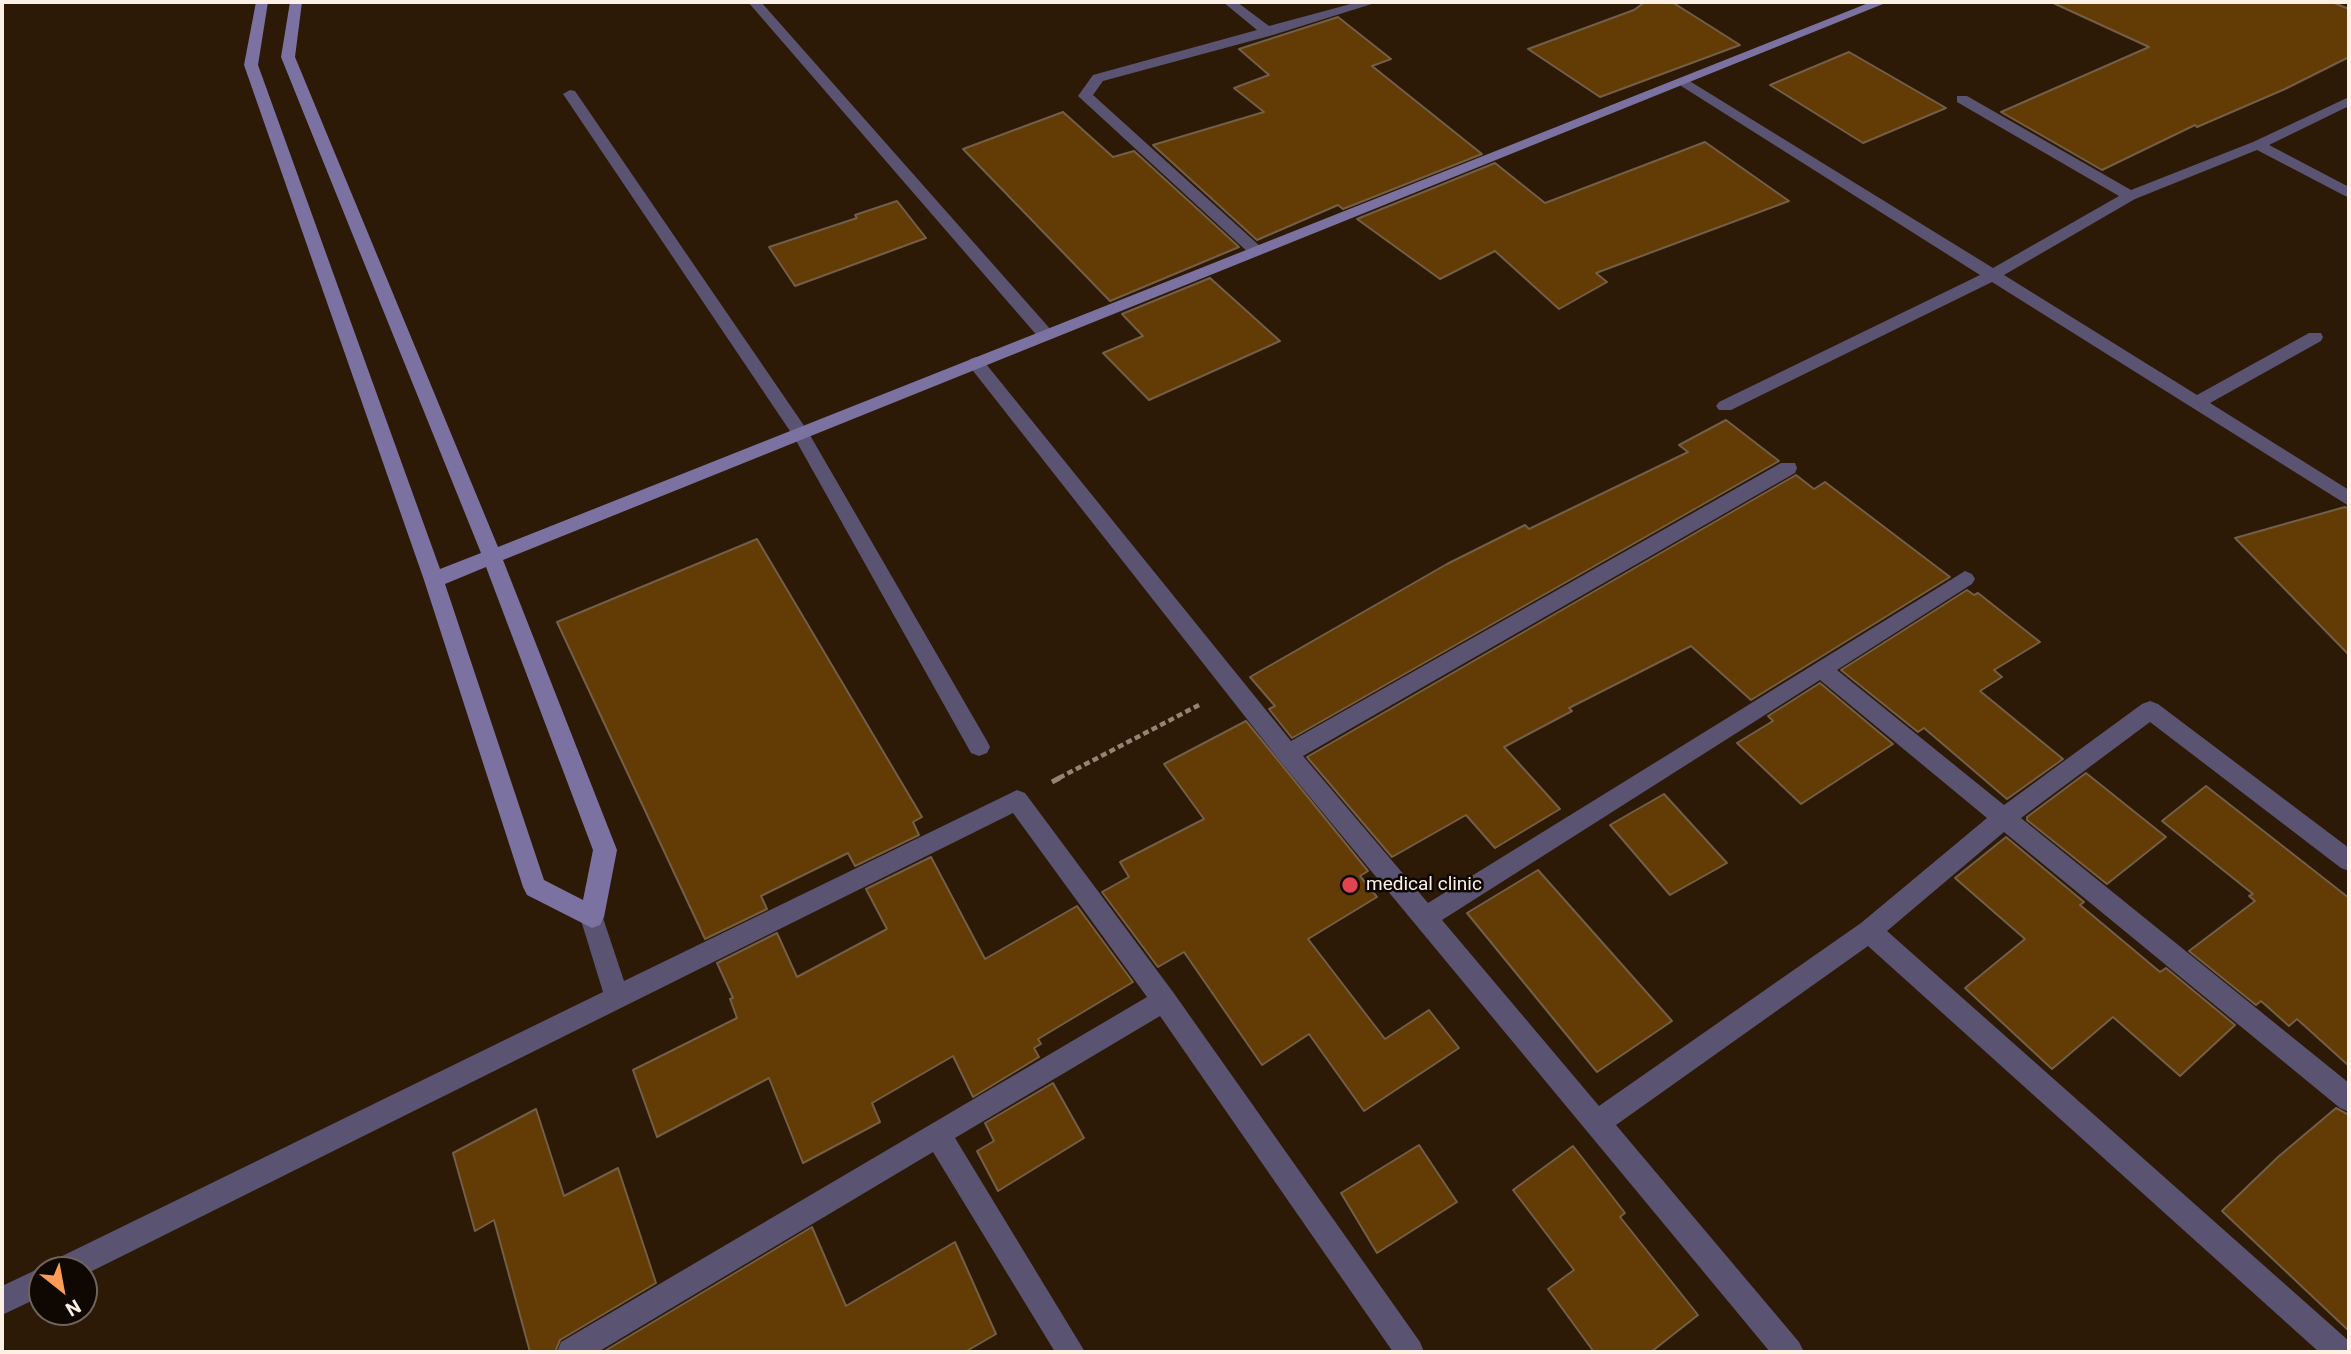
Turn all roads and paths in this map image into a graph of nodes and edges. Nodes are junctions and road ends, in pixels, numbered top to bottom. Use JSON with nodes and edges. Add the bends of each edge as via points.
{"nodes":[{"id":1,"x":262,"y":2,"type":"edge"},
{"id":2,"x":296,"y":2,"type":"edge"},
{"id":3,"x":754,"y":2,"type":"edge"},
{"id":4,"x":1229,"y":2,"type":"edge"},
{"id":5,"x":1372,"y":2,"type":"edge"},
{"id":6,"x":1882,"y":2,"type":"edge"},
{"id":7,"x":1268,"y":32,"type":"junction"},
{"id":8,"x":1683,"y":81,"type":"junction"},
{"id":9,"x":570,"y":94,"type":"dead end"},
{"id":10,"x":1962,"y":99,"type":"dead end"},
{"id":11,"x":2349,"y":101,"type":"edge"},
{"id":12,"x":2258,"y":145,"type":"junction"},
{"id":13,"x":2349,"y":193,"type":"edge"},
{"id":14,"x":2130,"y":196,"type":"junction"},
{"id":15,"x":1256,"y":251,"type":"junction"},
{"id":16,"x":1993,"y":275,"type":"junction"},
{"id":17,"x":1046,"y":335,"type":"junction"},
{"id":18,"x":2315,"y":337,"type":"dead end"},
{"id":19,"x":976,"y":363,"type":"junction"},
{"id":20,"x":2196,"y":403,"type":"junction"},
{"id":21,"x":1726,"y":406,"type":"dead end"},
{"id":22,"x":801,"y":434,"type":"junction"},
{"id":23,"x":1788,"y":468,"type":"dead end"},
{"id":24,"x":2349,"y":499,"type":"edge"},
{"id":25,"x":492,"y":557,"type":"junction"},
{"id":26,"x":1965,"y":579,"type":"dead end"},
{"id":27,"x":434,"y":580,"type":"junction"},
{"id":28,"x":1821,"y":669,"type":"junction"},
{"id":29,"x":1234,"y":686,"type":"junction"},
{"id":30,"x":979,"y":747,"type":"dead end"},
{"id":31,"x":1288,"y":754,"type":"junction"},
{"id":32,"x":1017,"y":800,"type":"junction"},
{"id":33,"x":2004,"y":818,"type":"junction"},
{"id":34,"x":2349,"y":862,"type":"edge"},
{"id":35,"x":592,"y":917,"type":"junction"},
{"id":36,"x":1425,"y":918,"type":"junction"},
{"id":37,"x":1868,"y":930,"type":"junction"},
{"id":38,"x":617,"y":996,"type":"junction"},
{"id":39,"x":1164,"y":1000,"type":"junction"},
{"id":40,"x":2349,"y":1099,"type":"edge"},
{"id":41,"x":1597,"y":1123,"type":"junction"},
{"id":42,"x":938,"y":1135,"type":"junction"},
{"id":43,"x":92,"y":1256,"type":"edge"},
{"id":44,"x":28,"y":1288,"type":"edge"},
{"id":45,"x":2,"y":1301,"type":"edge"},
{"id":46,"x":2326,"y":1348,"type":"edge"},
{"id":47,"x":1064,"y":1350,"type":"edge"},
{"id":48,"x":571,"y":1352,"type":"edge"},
{"id":49,"x":1410,"y":1352,"type":"edge"},
{"id":50,"x":1789,"y":1352,"type":"edge"}],
"edges":[{"from":1,"to":27,"type":"street","via":[[251,65]]},
{"from":2,"to":25,"type":"street","via":[[288,57]]},
{"from":3,"to":17,"type":"street"},
{"from":4,"to":7,"type":"street"},
{"from":5,"to":7,"type":"street"},
{"from":6,"to":8,"type":"street"},
{"from":7,"to":15,"type":"street","via":[[1098,78],[1085,96]]},
{"from":8,"to":15,"type":"street"},
{"from":8,"to":16,"type":"street"},
{"from":9,"to":22,"type":"street"},
{"from":10,"to":14,"type":"street"},
{"from":11,"to":12,"type":"street"},
{"from":12,"to":13,"type":"street"},
{"from":12,"to":14,"type":"street"},
{"from":14,"to":16,"type":"street"},
{"from":15,"to":17,"type":"street"},
{"from":16,"to":20,"type":"street"},
{"from":16,"to":21,"type":"street"},
{"from":17,"to":19,"type":"street"},
{"from":18,"to":20,"type":"street"},
{"from":19,"to":22,"type":"street"},
{"from":19,"to":29,"type":"street"},
{"from":20,"to":24,"type":"street"},
{"from":22,"to":25,"type":"street"},
{"from":22,"to":30,"type":"street"},
{"from":23,"to":31,"type":"street"},
{"from":25,"to":27,"type":"street"},
{"from":25,"to":35,"type":"street","via":[[605,850]]},
{"from":26,"to":28,"type":"street"},
{"from":27,"to":35,"type":"street","via":[[535,887]]},
{"from":28,"to":33,"type":"street"},
{"from":28,"to":36,"type":"street"},
{"from":29,"to":31,"type":"street"},
{"from":29,"to":32,"type":"path"},
{"from":31,"to":36,"type":"street"},
{"from":32,"to":38,"type":"street"},
{"from":32,"to":39,"type":"street"},
{"from":33,"to":34,"type":"street","via":[[2150,710]]},
{"from":33,"to":37,"type":"street"},
{"from":33,"to":40,"type":"street"},
{"from":35,"to":38,"type":"street"},
{"from":36,"to":41,"type":"street"},
{"from":37,"to":41,"type":"street"},
{"from":37,"to":46,"type":"street"},
{"from":38,"to":43,"type":"street"},
{"from":39,"to":42,"type":"street"},
{"from":39,"to":49,"type":"street"},
{"from":41,"to":50,"type":"street"},
{"from":42,"to":47,"type":"street"},
{"from":42,"to":48,"type":"street"},
{"from":44,"to":45,"type":"street"}]}
